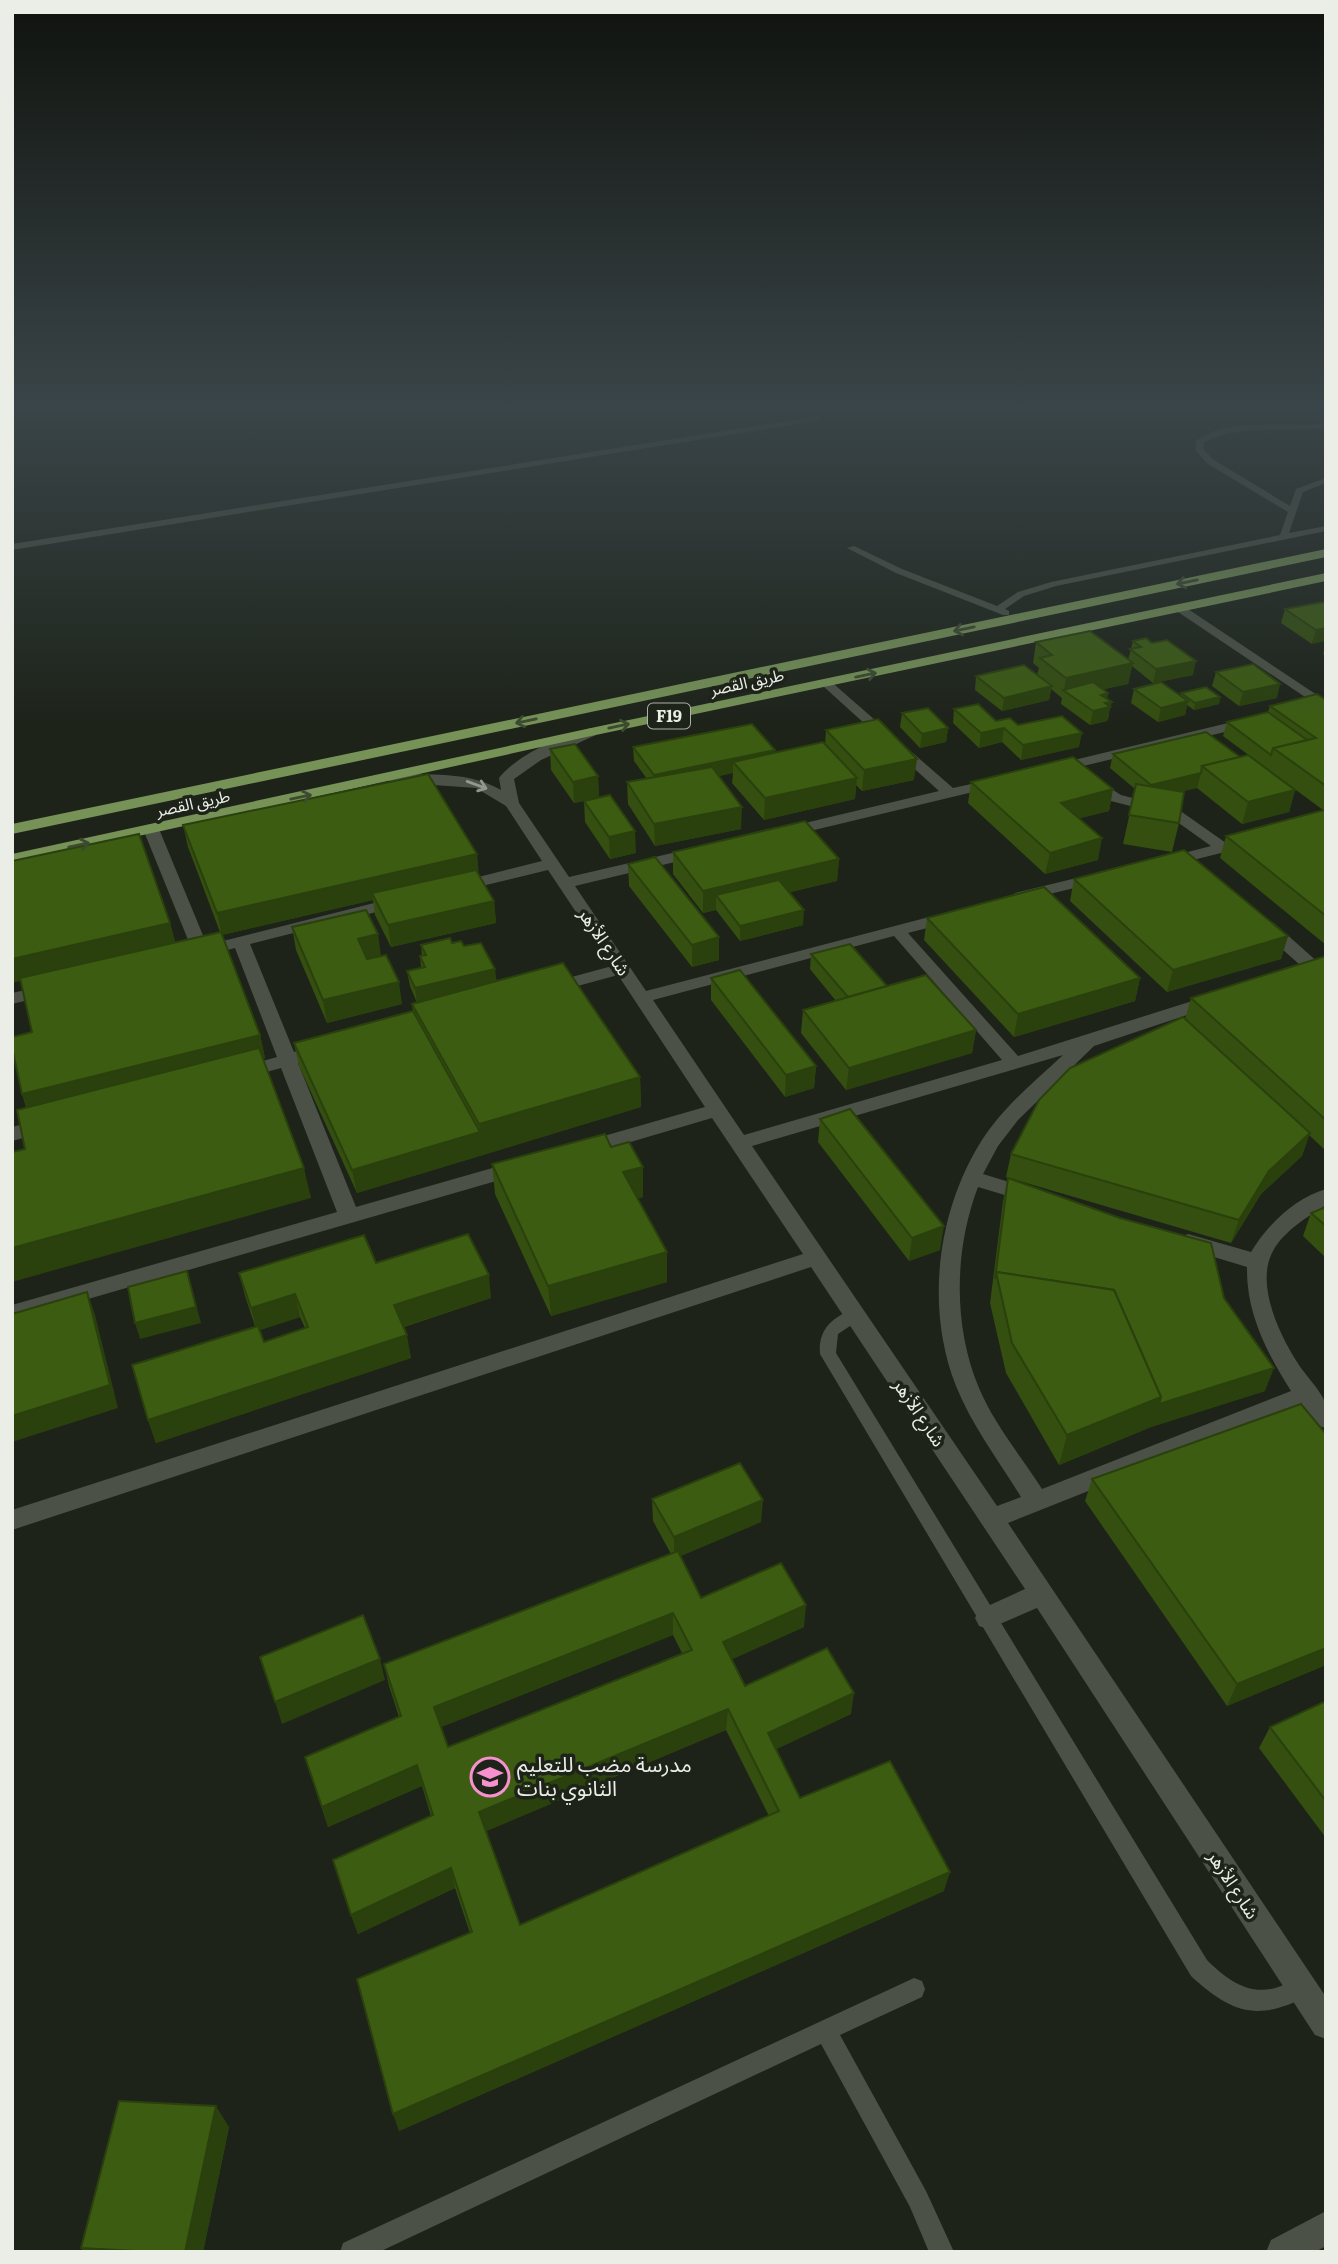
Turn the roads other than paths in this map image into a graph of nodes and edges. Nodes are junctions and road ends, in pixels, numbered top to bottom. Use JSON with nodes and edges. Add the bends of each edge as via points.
{"nodes":[{"id":1,"x":208,"y":516,"type":"edge"},
{"id":2,"x":1290,"y":516,"type":"edge"},
{"id":3,"x":1326,"y":528,"type":"edge"},
{"id":4,"x":1284,"y":535,"type":"junction"},
{"id":5,"x":12,"y":547,"type":"edge"},
{"id":6,"x":851,"y":548,"type":"dead end"},
{"id":7,"x":1326,"y":553,"type":"edge"},
{"id":8,"x":1326,"y":577,"type":"edge"},
{"id":9,"x":1326,"y":587,"type":"edge"},
{"id":10,"x":1217,"y":601,"type":"junction"},
{"id":11,"x":1182,"y":609,"type":"junction"},
{"id":12,"x":998,"y":610,"type":"junction"},
{"id":13,"x":1017,"y":618,"type":"junction"},
{"id":14,"x":828,"y":683,"type":"junction"},
{"id":15,"x":1325,"y":706,"type":"edge"},
{"id":16,"x":1299,"y":711,"type":"edge"},
{"id":17,"x":1262,"y":719,"type":"edge"},
{"id":18,"x":591,"y":732,"type":"junction"},
{"id":19,"x":1071,"y":765,"type":"junction"},
{"id":20,"x":1044,"y":771,"type":"edge"},
{"id":21,"x":391,"y":778,"type":"junction"},
{"id":22,"x":1003,"y":780,"type":"edge"},
{"id":23,"x":949,"y":793,"type":"junction"},
{"id":24,"x":511,"y":803,"type":"junction"},
{"id":25,"x":12,"y":829,"type":"edge"},
{"id":26,"x":151,"y":830,"type":"junction"},
{"id":27,"x":763,"y":837,"type":"edge"},
{"id":28,"x":1259,"y":839,"type":"edge"},
{"id":29,"x":1223,"y":848,"type":"junction"},
{"id":30,"x":710,"y":849,"type":"edge"},
{"id":31,"x":1189,"y":857,"type":"junction"},
{"id":32,"x":12,"y":859,"type":"edge"},
{"id":33,"x":551,"y":864,"type":"junction"},
{"id":34,"x":1151,"y":865,"type":"edge"},
{"id":35,"x":1114,"y":874,"type":"edge"},
{"id":36,"x":1208,"y":874,"type":"edge"},
{"id":37,"x":565,"y":883,"type":"junction"},
{"id":38,"x":444,"y":891,"type":"edge"},
{"id":39,"x":416,"y":898,"type":"edge"},
{"id":40,"x":1000,"y":902,"type":"edge"},
{"id":41,"x":975,"y":910,"type":"edge"},
{"id":42,"x":1257,"y":917,"type":"edge"},
{"id":43,"x":898,"y":932,"type":"junction"},
{"id":44,"x":241,"y":942,"type":"junction"},
{"id":45,"x":1320,"y":968,"type":"edge"},
{"id":46,"x":622,"y":969,"type":"junction"},
{"id":47,"x":1289,"y":977,"type":"edge"},
{"id":48,"x":68,"y":985,"type":"edge"},
{"id":49,"x":528,"y":995,"type":"edge"},
{"id":50,"x":641,"y":998,"type":"junction"},
{"id":51,"x":1223,"y":998,"type":"edge"},
{"id":52,"x":12,"y":999,"type":"edge"},
{"id":53,"x":1090,"y":1041,"type":"junction"},
{"id":54,"x":341,"y":1046,"type":"edge"},
{"id":55,"x":288,"y":1060,"type":"junction"},
{"id":56,"x":1014,"y":1063,"type":"junction"},
{"id":57,"x":220,"y":1078,"type":"edge"},
{"id":58,"x":716,"y":1110,"type":"junction"},
{"id":59,"x":58,"y":1121,"type":"edge"},
{"id":60,"x":14,"y":1132,"type":"edge"},
{"id":61,"x":738,"y":1143,"type":"junction"},
{"id":62,"x":559,"y":1156,"type":"edge"},
{"id":63,"x":532,"y":1163,"type":"edge"},
{"id":64,"x":972,"y":1178,"type":"junction"},
{"id":65,"x":1326,"y":1196,"type":"edge"},
{"id":66,"x":1050,"y":1201,"type":"edge"},
{"id":67,"x":349,"y":1216,"type":"junction"},
{"id":68,"x":1167,"y":1236,"type":"edge"},
{"id":69,"x":815,"y":1258,"type":"junction"},
{"id":70,"x":1258,"y":1262,"type":"junction"},
{"id":71,"x":12,"y":1313,"type":"edge"},
{"id":72,"x":853,"y":1316,"type":"junction"},
{"id":73,"x":1305,"y":1395,"type":"junction"},
{"id":74,"x":1326,"y":1419,"type":"edge"},
{"id":75,"x":1037,"y":1501,"type":"junction"},
{"id":76,"x":992,"y":1519,"type":"junction"},
{"id":77,"x":12,"y":1520,"type":"edge"},
{"id":78,"x":1041,"y":1594,"type":"junction"},
{"id":79,"x":988,"y":1618,"type":"junction"},
{"id":80,"x":1301,"y":1987,"type":"junction"},
{"id":81,"x":914,"y":1989,"type":"dead end"},
{"id":82,"x":1326,"y":2024,"type":"edge"},
{"id":83,"x":825,"y":2031,"type":"junction"},
{"id":84,"x":1326,"y":2227,"type":"edge"},
{"id":85,"x":352,"y":2252,"type":"edge"},
{"id":86,"x":942,"y":2252,"type":"edge"},
{"id":87,"x":1283,"y":2252,"type":"edge"}],
"edges":[{"from":1,"to":5,"type":"lane"},
{"from":2,"to":4,"type":"lane"},
{"from":3,"to":4,"type":"lane"},
{"from":4,"to":12,"type":"lane","via":[[1041,588],[1021,594]]},
{"from":6,"to":12,"type":"lane"},
{"from":7,"to":13,"type":"main road","name":"طريق القصر","number":"F19","one_way":true},
{"from":8,"to":10,"type":"main road","name":"طريق القصر","number":"F19"},
{"from":9,"to":10,"type":"main road"},
{"from":10,"to":11,"type":"main road","name":"طريق القصر","number":"F19"},
{"from":14,"to":11,"type":"main road","name":"طريق القصر","number":"F19","one_way":true},
{"from":11,"to":15,"type":"street"},
{"from":12,"to":13,"type":"lane"},
{"from":13,"to":25,"type":"main road","name":"طريق القصر","number":"F19","one_way":true},
{"from":18,"to":14,"type":"main road","name":"طريق القصر","number":"F19","one_way":true},
{"from":14,"to":23,"type":"street"},
{"from":15,"to":16,"type":"street"},
{"from":17,"to":19,"type":"street"},
{"from":18,"to":21,"type":"main road","name":"طريق القصر","number":"F19"},
{"from":18,"to":24,"type":"street","via":[[512,772],[506,778]]},
{"from":19,"to":20,"type":"street"},
{"from":19,"to":29,"type":"street","via":[[1110,795],[1174,813]]},
{"from":21,"to":24,"type":"street","name":"شارع الأزهر","one_way":true,"via":[[480,784]]},
{"from":26,"to":21,"type":"main road","name":"طريق القصر","number":"F19","one_way":true},
{"from":22,"to":23,"type":"street"},
{"from":23,"to":27,"type":"street"},
{"from":24,"to":33,"type":"street","name":"شارع الأزهر"},
{"from":32,"to":26,"type":"main road","name":"طريق القصر","number":"F19","one_way":true},
{"from":26,"to":44,"type":"street","via":[[194,953]]},
{"from":28,"to":29,"type":"street"},
{"from":29,"to":31,"type":"street"},
{"from":30,"to":37,"type":"street"},
{"from":31,"to":34,"type":"street"},
{"from":31,"to":36,"type":"street"},
{"from":33,"to":37,"type":"street","name":"شارع الأزهر"},
{"from":33,"to":38,"type":"street"},
{"from":35,"to":40,"type":"street"},
{"from":37,"to":46,"type":"street","name":"شارع الأزهر"},
{"from":39,"to":44,"type":"street"},
{"from":41,"to":43,"type":"street"},
{"from":42,"to":45,"type":"street"},
{"from":43,"to":50,"type":"street"},
{"from":43,"to":56,"type":"street"},
{"from":44,"to":55,"type":"street"},
{"from":45,"to":47,"type":"street"},
{"from":46,"to":49,"type":"street"},
{"from":46,"to":50,"type":"street","name":"شارع الأزهر"},
{"from":48,"to":52,"type":"street"},
{"from":50,"to":58,"type":"street","name":"شارع الأزهر"},
{"from":51,"to":53,"type":"street"},
{"from":53,"to":56,"type":"street"},
{"from":53,"to":64,"type":"street","via":[[1021,1105],[989,1144]]},
{"from":54,"to":55,"type":"street"},
{"from":55,"to":57,"type":"street"},
{"from":55,"to":67,"type":"street"},
{"from":56,"to":61,"type":"street"},
{"from":58,"to":61,"type":"street","name":"شارع الأزهر"},
{"from":58,"to":62,"type":"street"},
{"from":59,"to":60,"type":"street"},
{"from":61,"to":69,"type":"street","name":"شارع الأزهر"},
{"from":63,"to":67,"type":"street"},
{"from":64,"to":66,"type":"street"},
{"from":64,"to":75,"type":"street","via":[[950,1264],[956,1348],[976,1405]]},
{"from":65,"to":70,"type":"street","via":[[1275,1233]]},
{"from":67,"to":71,"type":"street"},
{"from":68,"to":70,"type":"street"},
{"from":69,"to":72,"type":"street","name":"شارع الأزهر"},
{"from":69,"to":77,"type":"street"},
{"from":70,"to":73,"type":"street","via":[[1261,1309]]},
{"from":72,"to":76,"type":"street","name":"شارع الأزهر"},
{"from":72,"to":79,"type":"lane","via":[[830,1330],[828,1354]]},
{"from":73,"to":74,"type":"street"},
{"from":73,"to":75,"type":"street"},
{"from":75,"to":76,"type":"street"},
{"from":76,"to":78,"type":"street","name":"شارع الأزهر"},
{"from":78,"to":79,"type":"street"},
{"from":78,"to":80,"type":"street","name":"شارع الأزهر"},
{"from":79,"to":80,"type":"lane","via":[[1199,1968],[1217,1986],[1262,2003],[1284,1998]]},
{"from":80,"to":82,"type":"street","name":"شارع الأزهر"},
{"from":81,"to":83,"type":"lane"},
{"from":83,"to":85,"type":"lane"},
{"from":83,"to":86,"type":"lane","via":[[918,2199]]},
{"from":84,"to":87,"type":"street"}]}
